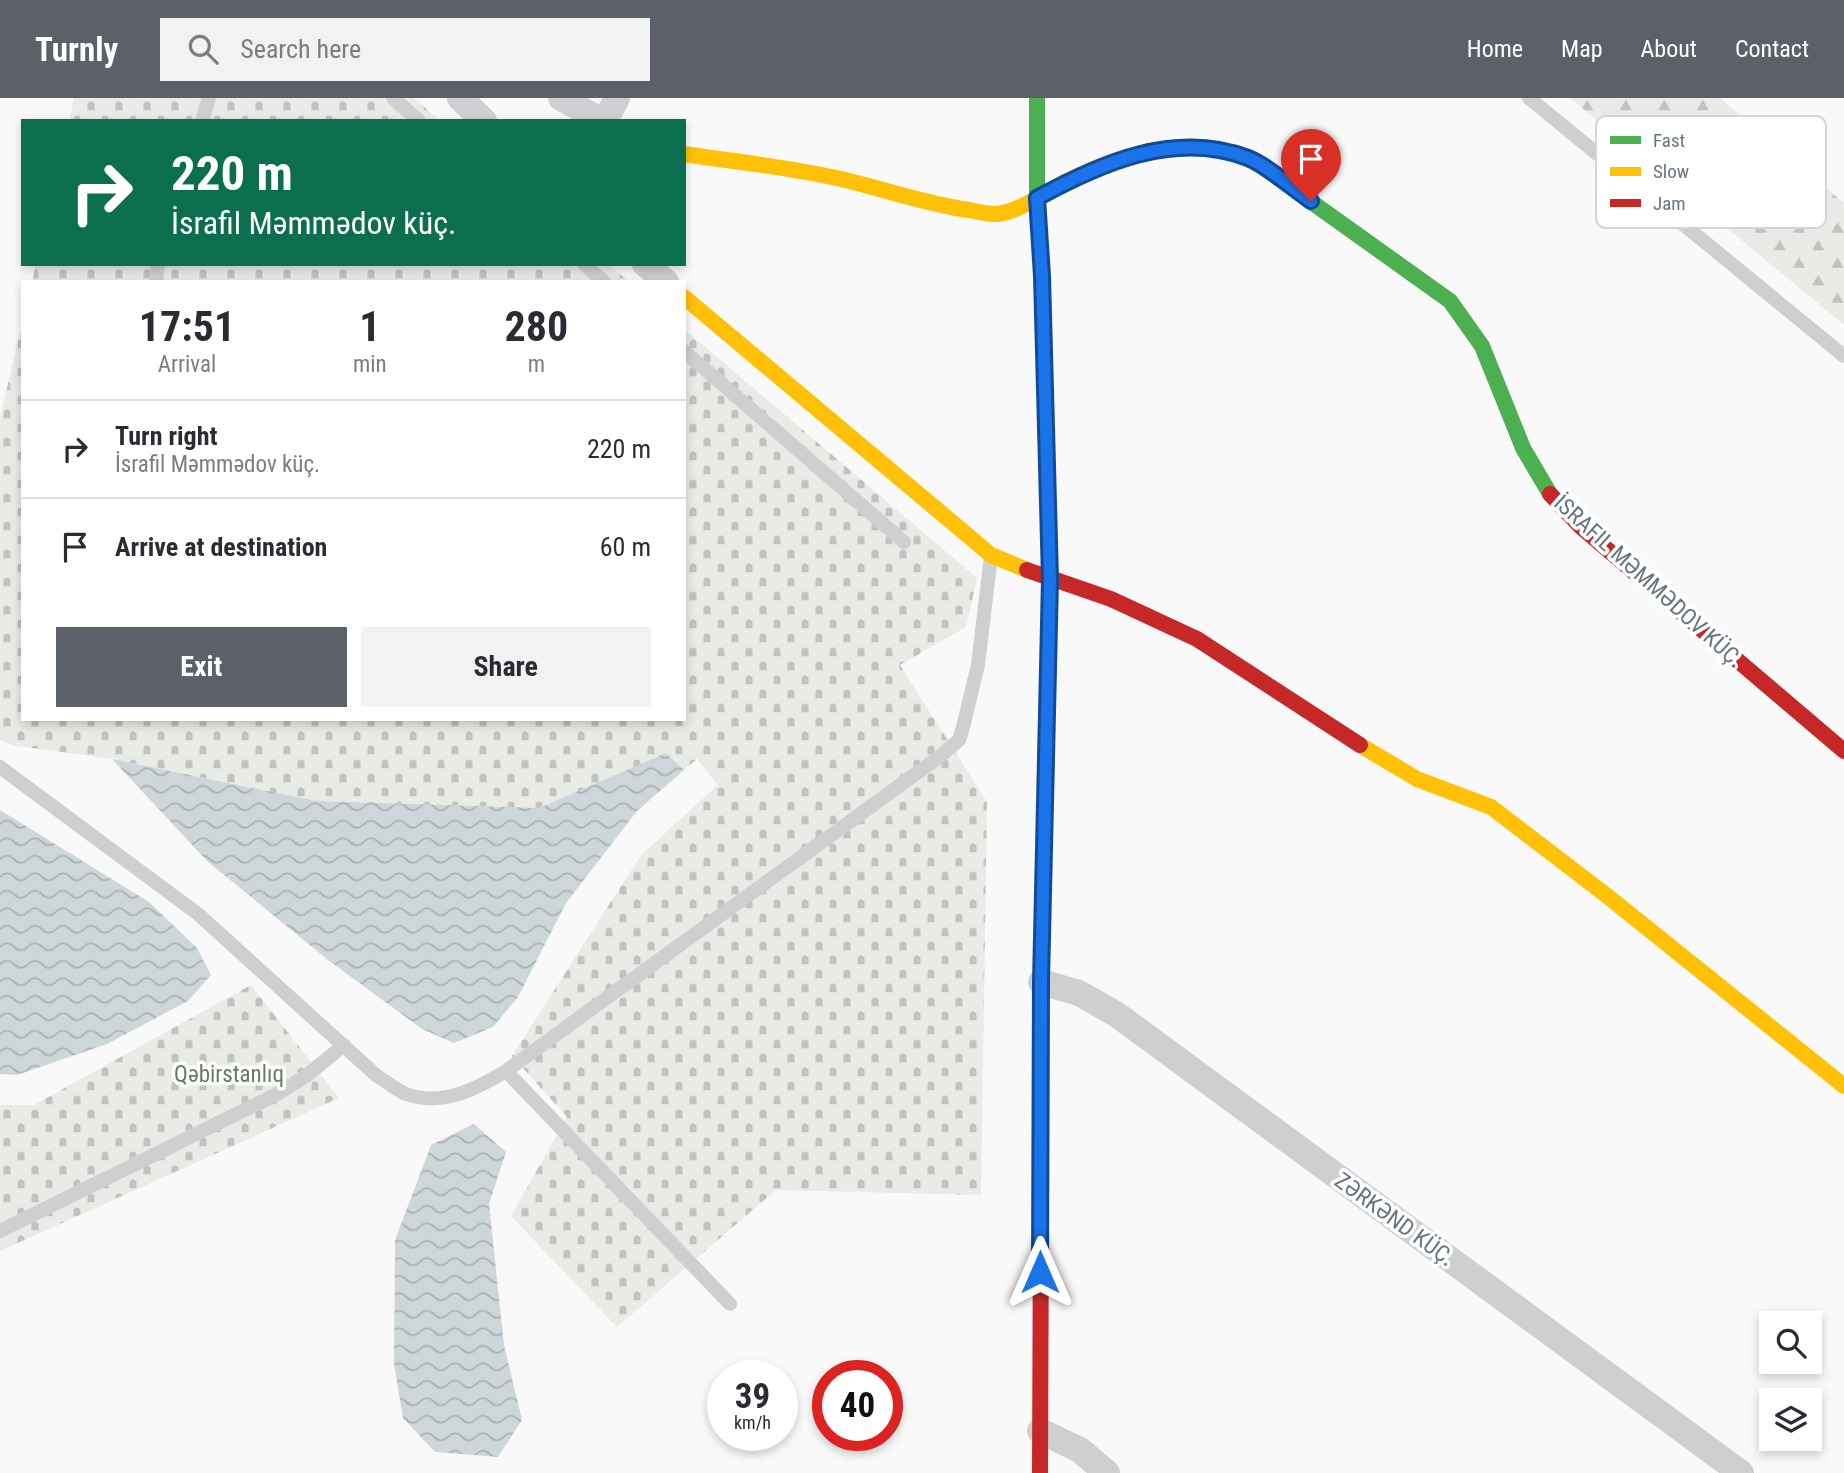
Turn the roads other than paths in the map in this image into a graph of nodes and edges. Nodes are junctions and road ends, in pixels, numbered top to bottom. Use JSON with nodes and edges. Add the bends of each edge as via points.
{"nodes":[{"id":1,"x":209,"y":98,"type":"edge"},
{"id":2,"x":393,"y":98,"type":"edge"},
{"id":3,"x":460,"y":98,"type":"edge"},
{"id":4,"x":561,"y":98,"type":"edge"},
{"id":5,"x":617,"y":98,"type":"edge"},
{"id":6,"x":1037,"y":98,"type":"edge"},
{"id":7,"x":1530,"y":98,"type":"edge"},
{"id":8,"x":203,"y":119,"type":"edge"},
{"id":9,"x":417,"y":119,"type":"edge"},
{"id":10,"x":482,"y":119,"type":"edge"},
{"id":11,"x":600,"y":119,"type":"edge"},
{"id":12,"x":605,"y":119,"type":"edge"},
{"id":13,"x":1596,"y":152,"type":"edge"},
{"id":14,"x":686,"y":154,"type":"edge"},
{"id":15,"x":1037,"y":198,"type":"junction"},
{"id":16,"x":1688,"y":228,"type":"edge"},
{"id":17,"x":586,"y":266,"type":"edge"},
{"id":18,"x":647,"y":266,"type":"edge"},
{"id":19,"x":602,"y":280,"type":"edge"},
{"id":20,"x":664,"y":280,"type":"edge"},
{"id":21,"x":686,"y":300,"type":"edge"},
{"id":22,"x":686,"y":353,"type":"edge"},
{"id":23,"x":1844,"y":356,"type":"edge"},
{"id":24,"x":904,"y":542,"type":"dead end"},
{"id":25,"x":991,"y":555,"type":"junction"},
{"id":26,"x":1050,"y":579,"type":"junction"},
{"id":27,"x":1844,"y":751,"type":"edge"},
{"id":28,"x":0,"y":767,"type":"edge"},
{"id":29,"x":1041,"y":982,"type":"junction"},
{"id":30,"x":344,"y":1045,"type":"junction"},
{"id":31,"x":506,"y":1071,"type":"junction"},
{"id":32,"x":1844,"y":1086,"type":"edge"},
{"id":33,"x":0,"y":1231,"type":"edge"},
{"id":34,"x":730,"y":1304,"type":"dead end"},
{"id":35,"x":1040,"y":1430,"type":"junction"},
{"id":36,"x":1040,"y":1473,"type":"edge"},
{"id":37,"x":1107,"y":1473,"type":"edge"},
{"id":38,"x":1741,"y":1473,"type":"edge"}],
"edges":[{"from":1,"to":8,"type":"lane"},
{"from":2,"to":9,"type":"lane"},
{"from":3,"to":10,"type":"street"},
{"from":4,"to":11,"type":"street"},
{"from":5,"to":12,"type":"street"},
{"from":6,"to":15,"type":"street"},
{"from":7,"to":13,"type":"lane"},
{"from":14,"to":15,"type":"street","name":"İSRAFIL MƏMMƏDOV KÜÇ.","via":[[839,178],[979,214],[1011,210]]},
{"from":15,"to":26,"type":"street"},
{"from":15,"to":27,"type":"street","name":"İSRAFIL MƏMMƏDOV KÜÇ.","via":[[1120,158],[1213,147],[1251,159],[1450,302],[1482,346],[1523,448],[1546,488],[1581,527]]},
{"from":16,"to":23,"type":"lane"},
{"from":17,"to":19,"type":"lane"},
{"from":18,"to":20,"type":"street"},
{"from":21,"to":25,"type":"street"},
{"from":22,"to":24,"type":"lane"},
{"from":25,"to":26,"type":"street"},
{"from":25,"to":31,"type":"lane","via":[[978,665],[959,740]]},
{"from":26,"to":29,"type":"street"},
{"from":26,"to":32,"type":"street","via":[[1111,599],[1197,639],[1380,758],[1417,779],[1491,807]]},
{"from":28,"to":30,"type":"lane","via":[[198,914]]},
{"from":29,"to":35,"type":"street"},
{"from":29,"to":38,"type":"street","name":"ZƏRKƏND KÜÇ.","via":[[1079,993],[1116,1014]]},
{"from":30,"to":31,"type":"lane","via":[[377,1076],[404,1093],[426,1098],[454,1097]]},
{"from":30,"to":33,"type":"lane","via":[[277,1094]]},
{"from":31,"to":34,"type":"lane"},
{"from":35,"to":36,"type":"street"},
{"from":35,"to":37,"type":"street","via":[[1080,1450]]}]}
